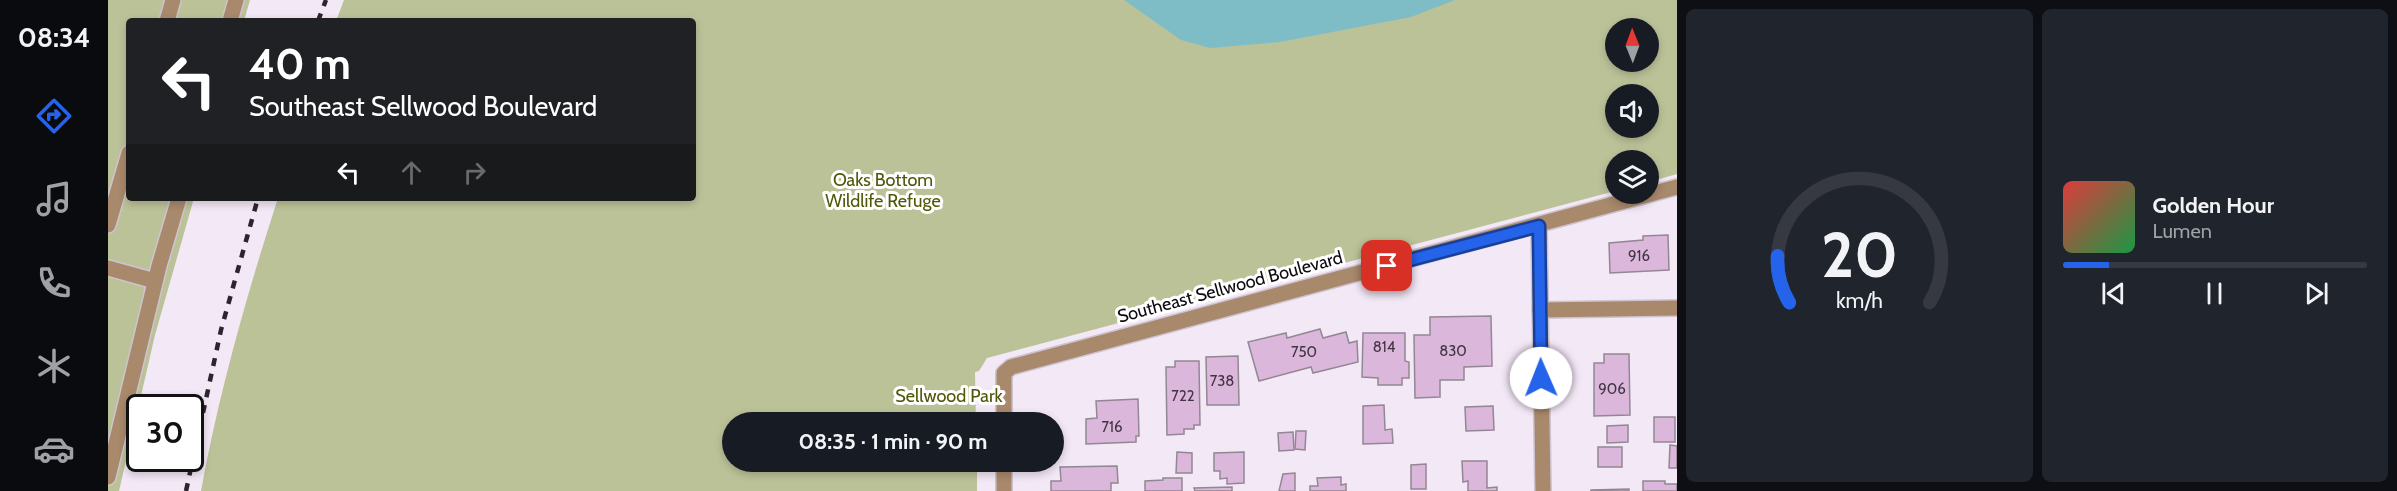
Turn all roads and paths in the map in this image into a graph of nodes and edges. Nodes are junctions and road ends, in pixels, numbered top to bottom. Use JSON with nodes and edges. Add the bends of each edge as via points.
{"nodes":[{"id":1,"x":173,"y":0,"type":"edge"},
{"id":2,"x":236,"y":0,"type":"edge"},
{"id":3,"x":168,"y":18,"type":"edge"},
{"id":4,"x":231,"y":18,"type":"edge"},
{"id":5,"x":126,"y":163,"type":"edge"},
{"id":6,"x":1677,"y":187,"type":"edge"},
{"id":7,"x":178,"y":201,"type":"edge"},
{"id":8,"x":108,"y":225,"type":"edge"},
{"id":9,"x":1539,"y":226,"type":"junction"},
{"id":10,"x":108,"y":268,"type":"edge"},
{"id":11,"x":155,"y":281,"type":"junction"},
{"id":12,"x":1677,"y":308,"type":"edge"},
{"id":13,"x":1540,"y":310,"type":"junction"},
{"id":14,"x":1004,"y":412,"type":"edge"},
{"id":15,"x":1004,"y":472,"type":"edge"},
{"id":16,"x":108,"y":477,"type":"edge"},
{"id":17,"x":1004,"y":491,"type":"edge"},
{"id":18,"x":1543,"y":491,"type":"edge"}],
"edges":[{"from":1,"to":3,"type":"street"},
{"from":2,"to":4,"type":"street"},
{"from":5,"to":8,"type":"street"},
{"from":6,"to":9,"type":"street","name":"Southeast Sellwood Boulevard"},
{"from":7,"to":11,"type":"street"},
{"from":9,"to":13,"type":"street"},
{"from":9,"to":14,"type":"street","name":"Southeast Sellwood Boulevard","via":[[1018,364],[1004,373]]},
{"from":10,"to":11,"type":"street"},
{"from":11,"to":16,"type":"street"},
{"from":12,"to":13,"type":"street"},
{"from":13,"to":18,"type":"street"},
{"from":15,"to":17,"type":"street"}]}
